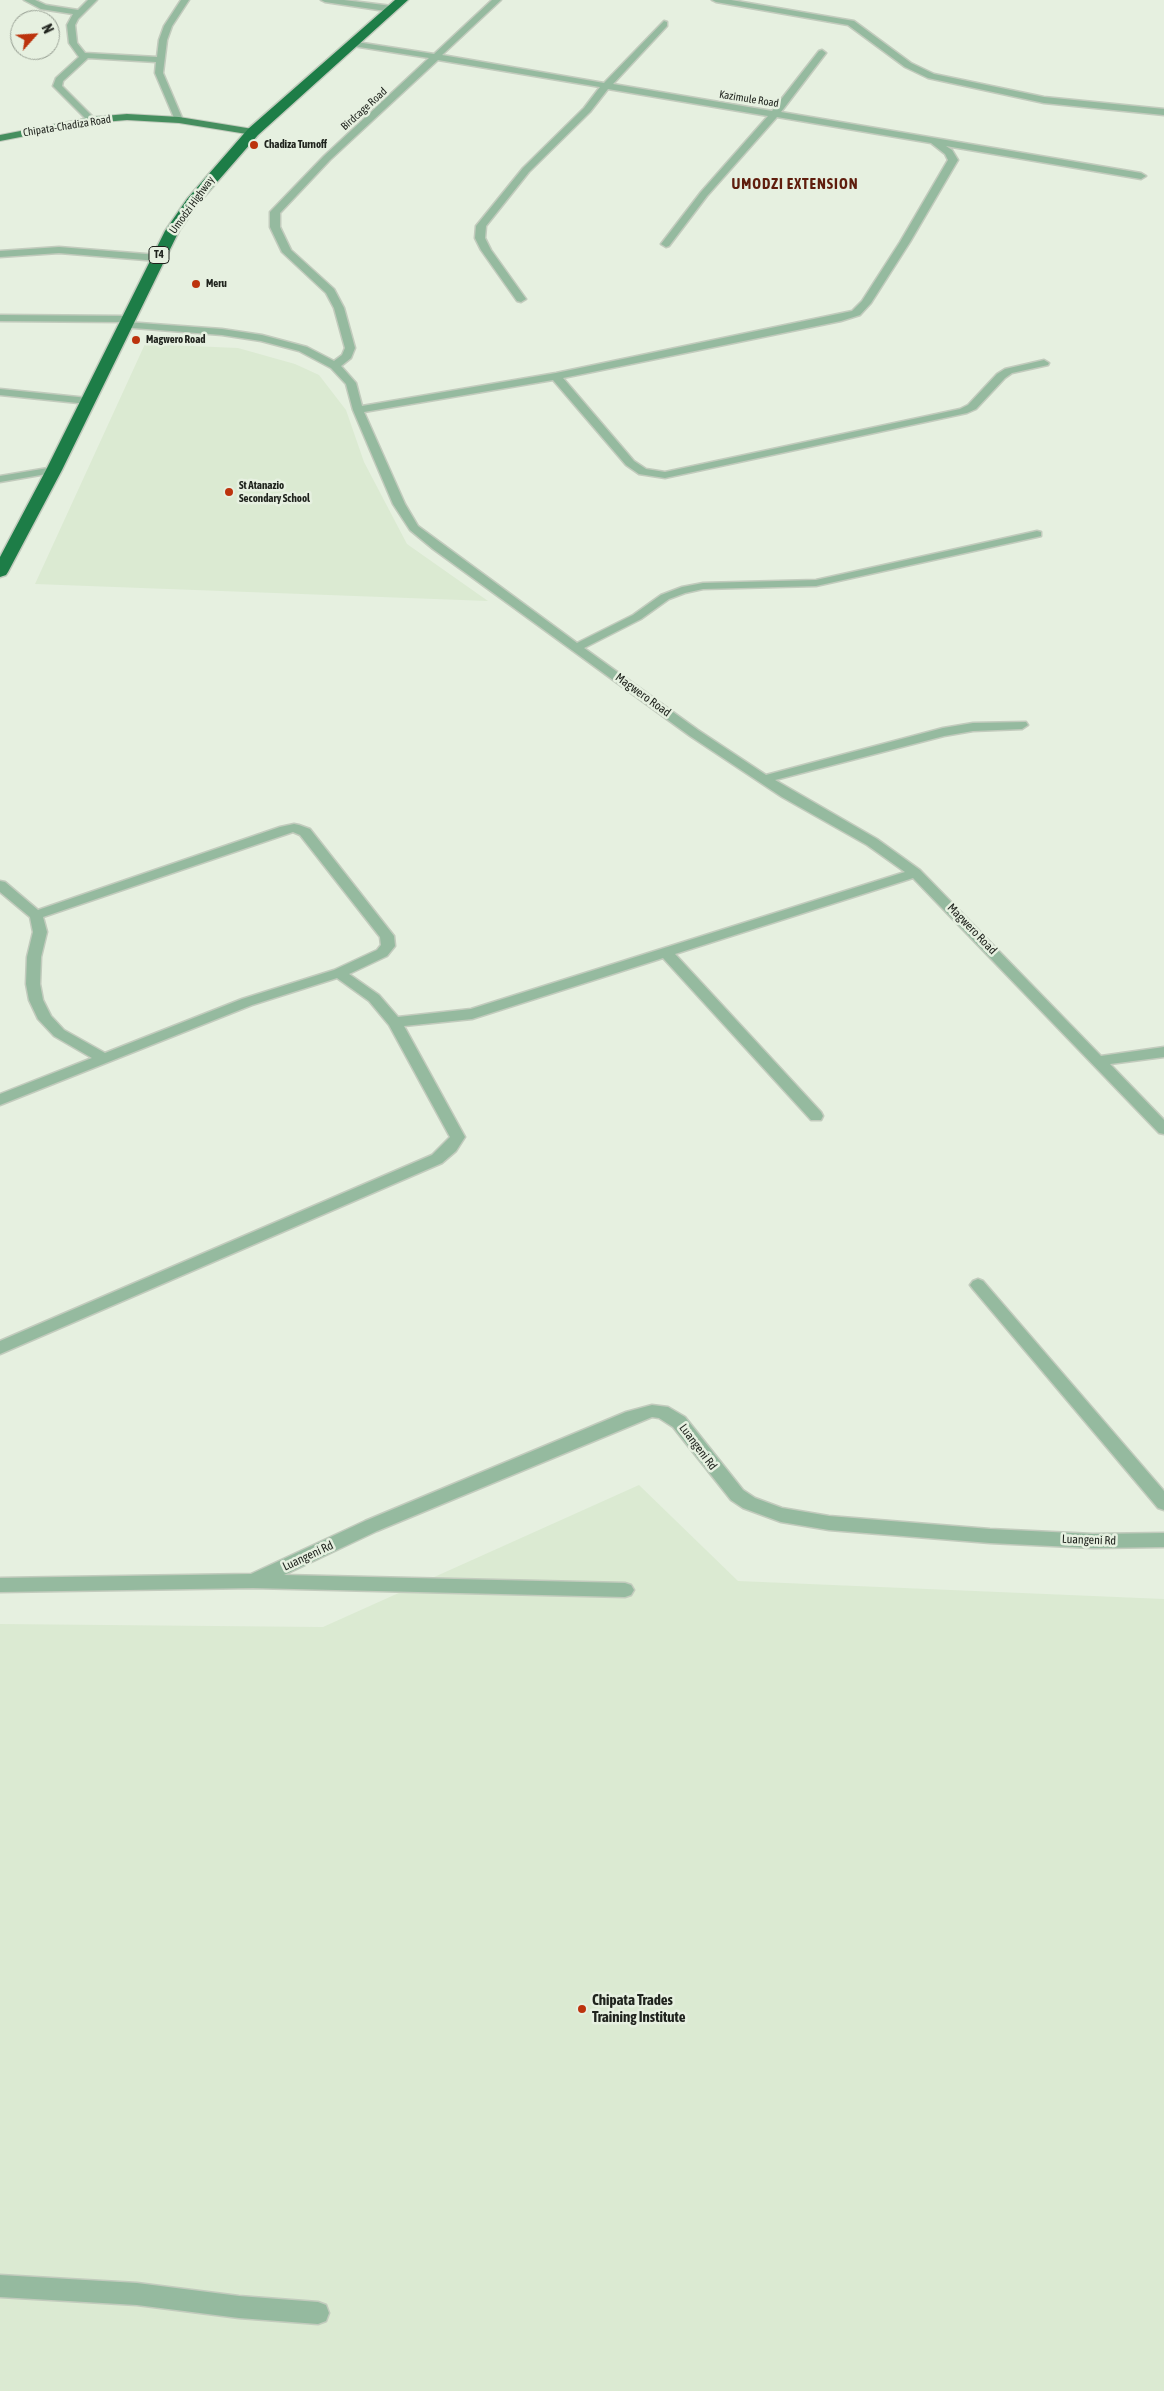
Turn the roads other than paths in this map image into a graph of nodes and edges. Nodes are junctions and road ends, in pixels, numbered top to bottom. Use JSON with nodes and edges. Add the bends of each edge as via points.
{"nodes":[{"id":1,"x":28,"y":0,"type":"edge"},
{"id":2,"x":93,"y":0,"type":"edge"},
{"id":3,"x":185,"y":0,"type":"edge"},
{"id":4,"x":325,"y":0,"type":"edge"},
{"id":5,"x":497,"y":0,"type":"edge"},
{"id":6,"x":716,"y":0,"type":"edge"},
{"id":7,"x":397,"y":4,"type":"edge"},
{"id":8,"x":81,"y":13,"type":"junction"},
{"id":9,"x":664,"y":24,"type":"dead end"},
{"id":10,"x":353,"y":43,"type":"junction"},
{"id":11,"x":822,"y":53,"type":"dead end"},
{"id":12,"x":83,"y":55,"type":"junction"},
{"id":13,"x":438,"y":56,"type":"junction"},
{"id":14,"x":161,"y":60,"type":"junction"},
{"id":15,"x":606,"y":86,"type":"junction"},
{"id":16,"x":1164,"y":112,"type":"edge"},
{"id":17,"x":774,"y":115,"type":"junction"},
{"id":18,"x":92,"y":120,"type":"junction"},
{"id":19,"x":179,"y":120,"type":"junction"},
{"id":20,"x":253,"y":132,"type":"junction"},
{"id":21,"x":0,"y":138,"type":"edge"},
{"id":22,"x":933,"y":140,"type":"junction"},
{"id":23,"x":1141,"y":176,"type":"dead end"},
{"id":24,"x":666,"y":244,"type":"dead end"},
{"id":25,"x":0,"y":254,"type":"edge"},
{"id":26,"x":158,"y":258,"type":"junction"},
{"id":27,"x":522,"y":299,"type":"dead end"},
{"id":28,"x":0,"y":318,"type":"edge"},
{"id":29,"x":127,"y":322,"type":"junction"},
{"id":30,"x":1044,"y":363,"type":"dead end"},
{"id":31,"x":335,"y":366,"type":"junction"},
{"id":32,"x":556,"y":376,"type":"junction"},
{"id":33,"x":0,"y":392,"type":"edge"},
{"id":34,"x":88,"y":401,"type":"junction"},
{"id":35,"x":358,"y":410,"type":"junction"},
{"id":36,"x":54,"y":470,"type":"junction"},
{"id":37,"x":0,"y":480,"type":"edge"},
{"id":38,"x":1036,"y":534,"type":"dead end"},
{"id":39,"x":0,"y":572,"type":"edge"},
{"id":40,"x":577,"y":647,"type":"junction"},
{"id":41,"x":1022,"y":725,"type":"dead end"},
{"id":42,"x":765,"y":779,"type":"junction"},
{"id":43,"x":915,"y":873,"type":"junction"},
{"id":44,"x":0,"y":885,"type":"edge"},
{"id":45,"x":36,"y":915,"type":"junction"},
{"id":46,"x":666,"y":953,"type":"junction"},
{"id":47,"x":339,"y":973,"type":"junction"},
{"id":48,"x":395,"y":1022,"type":"junction"},
{"id":49,"x":1164,"y":1052,"type":"edge"},
{"id":50,"x":104,"y":1059,"type":"junction"},
{"id":51,"x":1099,"y":1061,"type":"junction"},
{"id":52,"x":0,"y":1100,"type":"edge"},
{"id":53,"x":816,"y":1116,"type":"dead end"},
{"id":54,"x":1164,"y":1129,"type":"edge"},
{"id":55,"x":978,"y":1285,"type":"dead end"},
{"id":56,"x":0,"y":1348,"type":"edge"},
{"id":57,"x":1164,"y":1503,"type":"edge"},
{"id":58,"x":1164,"y":1540,"type":"edge"},
{"id":59,"x":253,"y":1581,"type":"junction"},
{"id":60,"x":0,"y":1585,"type":"edge"},
{"id":61,"x":625,"y":1590,"type":"dead end"},
{"id":62,"x":0,"y":2286,"type":"edge"},
{"id":63,"x":318,"y":2313,"type":"dead end"}],
"edges":[{"from":1,"to":8,"type":"street"},
{"from":2,"to":8,"type":"street"},
{"from":3,"to":14,"type":"street","via":[[166,33]]},
{"from":4,"to":7,"type":"street"},
{"from":5,"to":13,"type":"street","name":"Birdcage Road"},
{"from":6,"to":16,"type":"street","via":[[851,23],[908,65],[931,76],[1053,101]]},
{"from":7,"to":10,"type":"highway","name":"Umodzi Highway","number":"T4"},
{"from":8,"to":12,"type":"street","via":[[70,25],[70,33]]},
{"from":9,"to":15,"type":"street"},
{"from":10,"to":13,"type":"street","name":"Kazimule Road"},
{"from":10,"to":20,"type":"highway","name":"Umodzi Highway","number":"T4"},
{"from":11,"to":17,"type":"street"},
{"from":12,"to":14,"type":"street"},
{"from":12,"to":18,"type":"street","via":[[82,61],[56,86]]},
{"from":13,"to":15,"type":"street","name":"Kazimule Road"},
{"from":13,"to":31,"type":"street","name":"Birdcage Road","via":[[275,212],[275,227],[287,252],[330,291],[339,308],[350,348],[347,356]]},
{"from":14,"to":19,"type":"street","via":[[159,73]]},
{"from":15,"to":17,"type":"street","name":"Kazimule Road"},
{"from":15,"to":27,"type":"street","via":[[587,110],[526,170],[481,226],[480,238],[486,250]]},
{"from":17,"to":22,"type":"street","name":"Kazimule Road"},
{"from":17,"to":24,"type":"street","via":[[704,194]]},
{"from":18,"to":19,"type":"main road","name":"Chipata-Chadiza Road","via":[[153,117]]},
{"from":18,"to":21,"type":"main road","name":"Chipata-Chadiza Road"},
{"from":19,"to":20,"type":"main road","name":"Chipata-Chadiza Road"},
{"from":20,"to":26,"type":"highway","name":"Umodzi Highway","number":"T4","via":[[192,202]]},
{"from":22,"to":23,"type":"street","name":"Kazimule Road"},
{"from":22,"to":32,"type":"street","via":[[949,152],[953,160],[866,303],[856,313]]},
{"from":25,"to":26,"type":"street","via":[[59,250]]},
{"from":26,"to":29,"type":"highway","name":"Umodzi Highway","number":"T4"},
{"from":28,"to":29,"type":"street","name":"Magwero Road"},
{"from":29,"to":31,"type":"street","name":"Magwero Road","via":[[262,338],[304,349]]},
{"from":29,"to":34,"type":"highway","name":"Umodzi Highway","number":"T4"},
{"from":30,"to":32,"type":"street","via":[[1001,376],[972,407],[963,411],[665,475],[643,472],[630,464]]},
{"from":31,"to":35,"type":"street","name":"Magwero Road","via":[[351,383]]},
{"from":32,"to":35,"type":"street"},
{"from":33,"to":34,"type":"street"},
{"from":34,"to":36,"type":"highway","name":"Umodzi Highway","number":"T4"},
{"from":35,"to":40,"type":"street","name":"Magwero Road","via":[[399,504],[414,528]]},
{"from":36,"to":37,"type":"street"},
{"from":36,"to":39,"type":"highway","name":"Umodzi Highway","number":"T4"},
{"from":38,"to":40,"type":"street","via":[[816,583],[703,586],[682,590]]},
{"from":40,"to":42,"type":"street","name":"Magwero Road"},
{"from":41,"to":42,"type":"street","via":[[943,732]]},
{"from":42,"to":43,"type":"street","name":"Magwero Road","via":[[872,842]]},
{"from":43,"to":46,"type":"street"},
{"from":43,"to":51,"type":"street","name":"Magwero Road"},
{"from":44,"to":45,"type":"street"},
{"from":45,"to":47,"type":"street","via":[[294,828],[305,832],[387,936],[388,946],[382,953]]},
{"from":45,"to":50,"type":"street","via":[[40,932],[34,957],[33,984],[44,1019],[60,1033]]},
{"from":46,"to":48,"type":"street","via":[[472,1014]]},
{"from":46,"to":53,"type":"street"},
{"from":47,"to":48,"type":"street","via":[[374,998]]},
{"from":47,"to":50,"type":"street","via":[[247,1002]]},
{"from":48,"to":56,"type":"street","via":[[458,1137],[437,1159]]},
{"from":49,"to":51,"type":"street"},
{"from":50,"to":52,"type":"street"},
{"from":51,"to":54,"type":"street","name":"Magwero Road"},
{"from":55,"to":57,"type":"street"},
{"from":58,"to":59,"type":"street","name":"Luangeni Rd","via":[[1093,1541],[918,1531],[781,1515],[749,1503],[737,1494],[679,1422],[662,1412],[652,1411],[371,1526]]},
{"from":59,"to":60,"type":"street","name":"Luangeni Rd"},
{"from":59,"to":61,"type":"street","name":"Luangeni Rd"},
{"from":62,"to":63,"type":"street","via":[[119,2293]]}]}
